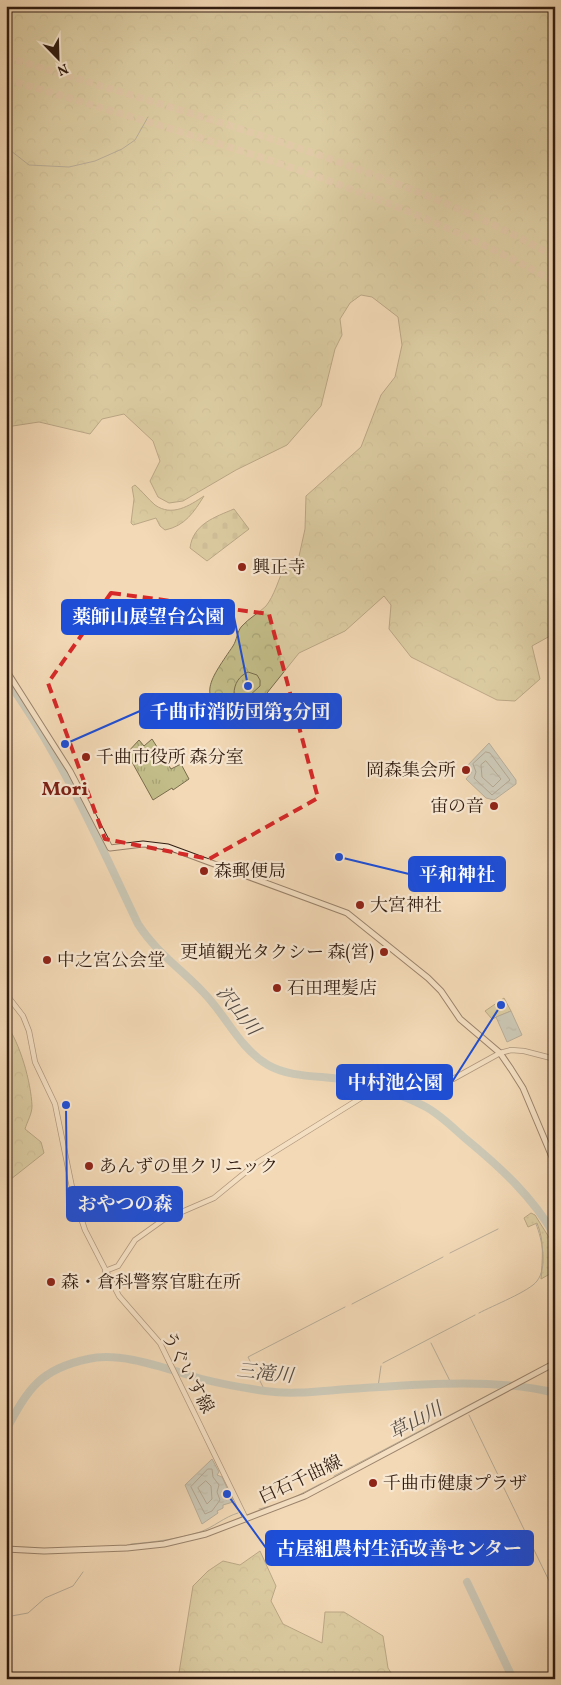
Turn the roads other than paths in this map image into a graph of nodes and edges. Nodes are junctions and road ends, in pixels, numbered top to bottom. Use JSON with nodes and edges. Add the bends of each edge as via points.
{"nodes":[{"id":1,"x":6,"y":670,"type":"edge"},
{"id":2,"x":6,"y":994,"type":"edge"},
{"id":3,"x":500,"y":1053,"type":"junction"},
{"id":4,"x":555,"y":1059,"type":"edge"},
{"id":5,"x":555,"y":1164,"type":"edge"},
{"id":6,"x":105,"y":1271,"type":"junction"},
{"id":7,"x":555,"y":1363,"type":"edge"},
{"id":8,"x":246,"y":1519,"type":"junction"},
{"id":9,"x":6,"y":1549,"type":"edge"}],
"edges":[{"from":1,"to":3,"type":"main road","via":[[70,771],[110,848],[143,844],[168,847],[347,913],[428,978],[460,1018]]},
{"from":2,"to":6,"type":"street","name":"うぐいす線","via":[[25,1022],[35,1062],[55,1104],[79,1216]]},
{"from":3,"to":4,"type":"street","via":[[521,1050]]},
{"from":3,"to":5,"type":"main road","via":[[523,1088]]},
{"from":3,"to":6,"type":"street","via":[[453,1079],[433,1082],[396,1076],[377,1084],[258,1162],[214,1198],[163,1220],[135,1240],[118,1266]]},
{"from":6,"to":8,"type":"street","name":"うぐいす線","via":[[119,1296],[163,1349]]},
{"from":7,"to":8,"type":"main road","name":"白石千曲線","via":[[305,1496]]},
{"from":8,"to":9,"type":"main road","name":"白石千曲線","via":[[193,1538],[164,1544],[44,1551]]}]}
